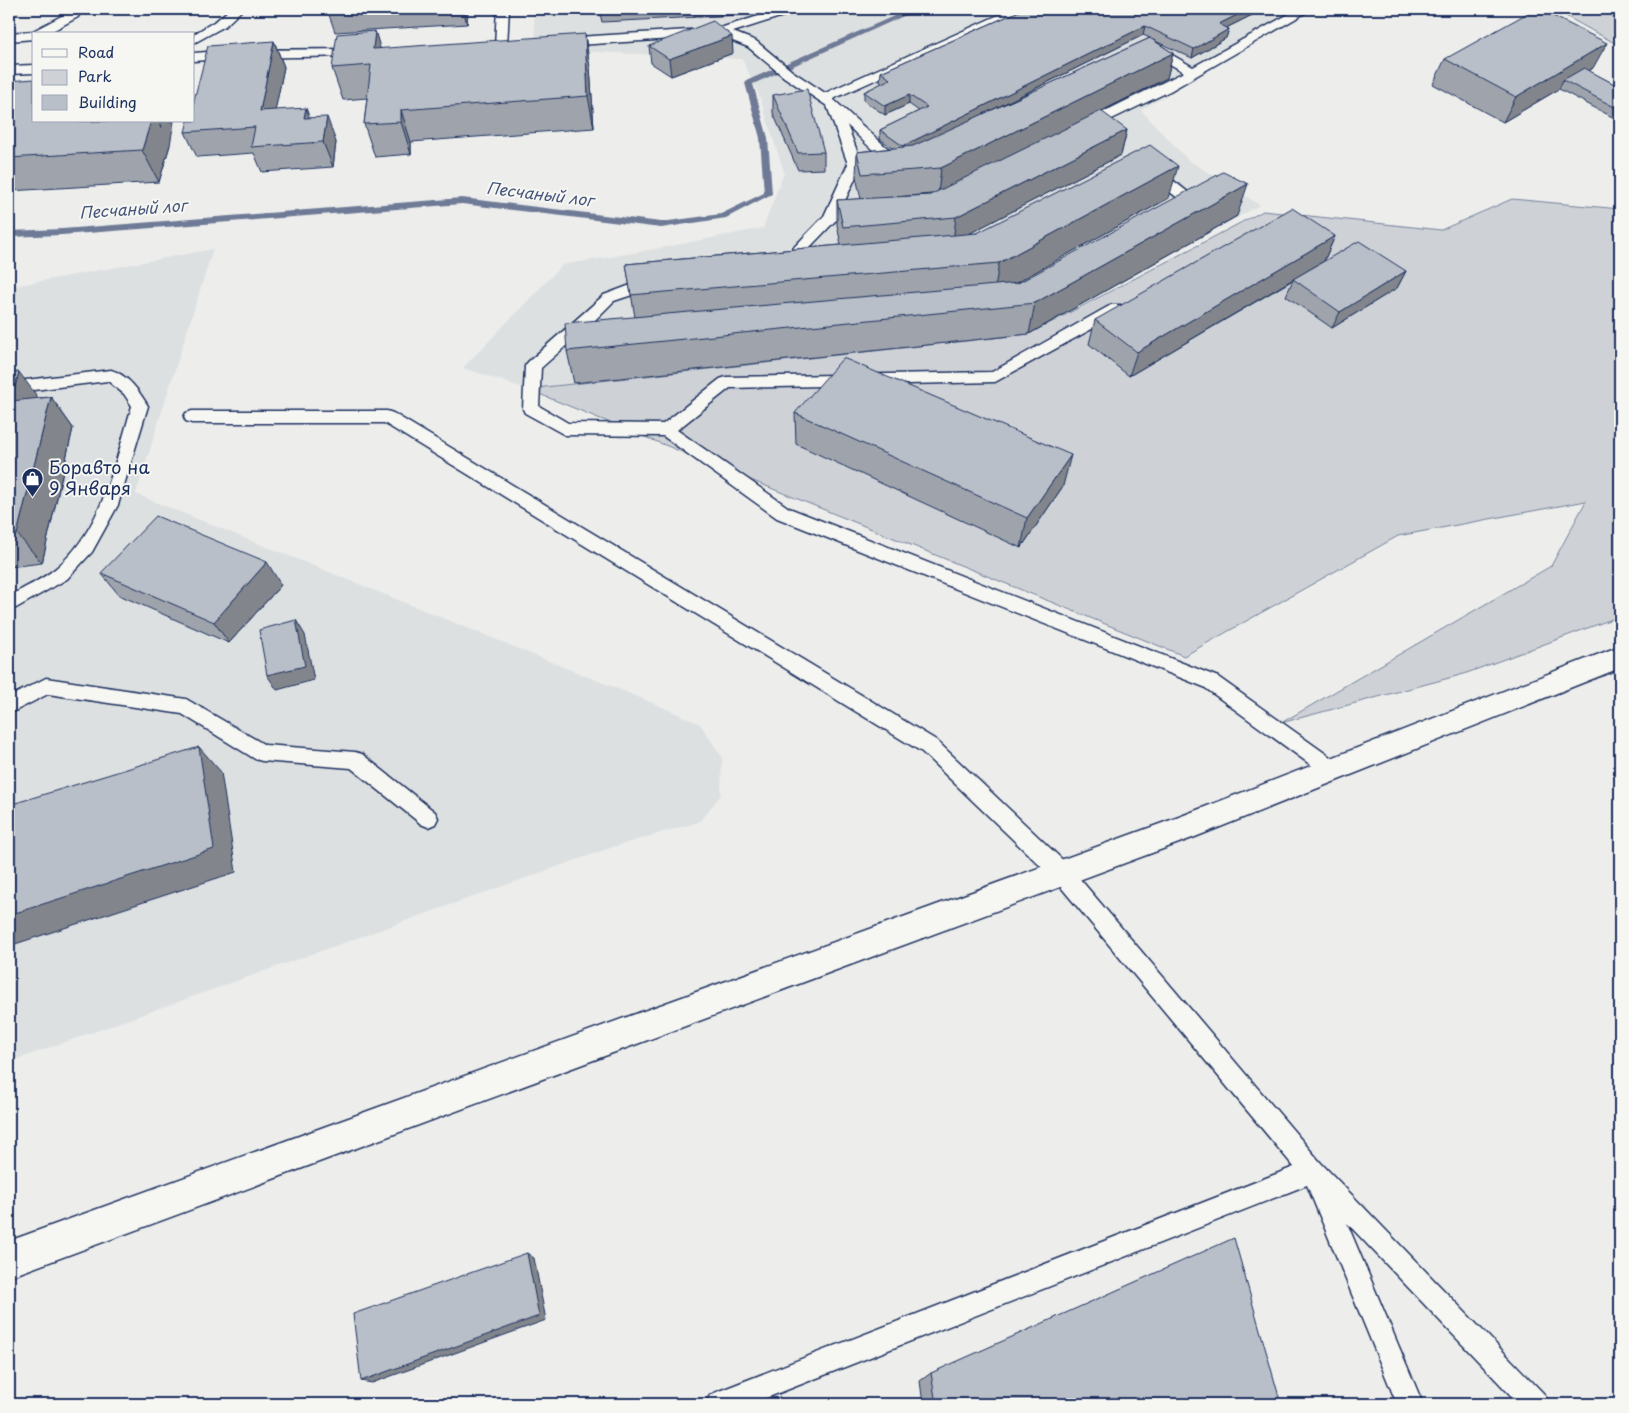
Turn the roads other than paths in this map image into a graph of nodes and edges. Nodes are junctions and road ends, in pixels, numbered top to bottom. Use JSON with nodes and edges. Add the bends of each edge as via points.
{"nodes":[{"id":1,"x":76,"y":9,"type":"edge"},
{"id":2,"x":237,"y":9,"type":"edge"},
{"id":3,"x":503,"y":9,"type":"edge"},
{"id":4,"x":802,"y":9,"type":"edge"},
{"id":5,"x":1021,"y":9,"type":"edge"},
{"id":6,"x":1306,"y":9,"type":"edge"},
{"id":7,"x":781,"y":11,"type":"edge"},
{"id":8,"x":39,"y":32,"type":"edge"},
{"id":9,"x":721,"y":32,"type":"junction"},
{"id":10,"x":32,"y":34,"type":"edge"},
{"id":11,"x":9,"y":38,"type":"edge"},
{"id":12,"x":195,"y":38,"type":"edge"},
{"id":13,"x":549,"y":43,"type":"edge"},
{"id":14,"x":501,"y":46,"type":"edge"},
{"id":15,"x":1138,"y":50,"type":"edge"},
{"id":16,"x":374,"y":52,"type":"edge"},
{"id":17,"x":195,"y":57,"type":"edge"},
{"id":18,"x":32,"y":68,"type":"edge"},
{"id":19,"x":9,"y":70,"type":"edge"},
{"id":20,"x":1194,"y":72,"type":"junction"},
{"id":21,"x":829,"y":101,"type":"junction"},
{"id":22,"x":1068,"y":135,"type":"edge"},
{"id":23,"x":911,"y":159,"type":"edge"},
{"id":24,"x":1137,"y":170,"type":"edge"},
{"id":25,"x":851,"y":209,"type":"edge"},
{"id":26,"x":1165,"y":214,"type":"edge"},
{"id":27,"x":830,"y":218,"type":"junction"},
{"id":28,"x":803,"y":266,"type":"edge"},
{"id":29,"x":675,"y":282,"type":"edge"},
{"id":30,"x":1130,"y":301,"type":"edge"},
{"id":31,"x":586,"y":320,"type":"junction"},
{"id":32,"x":620,"y":338,"type":"edge"},
{"id":33,"x":9,"y":386,"type":"edge"},
{"id":34,"x":192,"y":417,"type":"dead end"},
{"id":35,"x":666,"y":430,"type":"junction"},
{"id":36,"x":9,"y":605,"type":"edge"},
{"id":37,"x":1620,"y":658,"type":"edge"},
{"id":38,"x":9,"y":706,"type":"edge"},
{"id":39,"x":1334,"y":770,"type":"junction"},
{"id":40,"x":428,"y":818,"type":"dead end"},
{"id":41,"x":1062,"y":873,"type":"junction"},
{"id":42,"x":1313,"y":1171,"type":"junction"},
{"id":43,"x":9,"y":1259,"type":"edge"},
{"id":44,"x":719,"y":1404,"type":"edge"},
{"id":45,"x":1410,"y":1404,"type":"edge"},
{"id":46,"x":1536,"y":1404,"type":"edge"}],
"edges":[{"from":1,"to":8,"type":"lane","via":[[74,14]]},
{"from":2,"to":12,"type":"lane","via":[[221,24]]},
{"from":3,"to":14,"type":"lane"},
{"from":4,"to":7,"type":"lane"},
{"from":5,"to":21,"type":"lane"},
{"from":6,"to":20,"type":"lane"},
{"from":7,"to":9,"type":"lane"},
{"from":9,"to":13,"type":"lane"},
{"from":9,"to":21,"type":"lane","via":[[752,44],[788,74]]},
{"from":10,"to":11,"type":"lane"},
{"from":15,"to":20,"type":"lane","via":[[1147,46]]},
{"from":16,"to":17,"type":"lane"},
{"from":18,"to":19,"type":"lane"},
{"from":20,"to":22,"type":"lane"},
{"from":21,"to":23,"type":"lane","via":[[880,150],[902,163]]},
{"from":21,"to":27,"type":"lane","via":[[855,164]]},
{"from":24,"to":26,"type":"lane","via":[[1145,166],[1188,199]]},
{"from":25,"to":27,"type":"lane"},
{"from":27,"to":28,"type":"lane","via":[[778,267]]},
{"from":29,"to":31,"type":"lane","via":[[636,288],[609,298]]},
{"from":30,"to":35,"type":"lane","via":[[995,377],[726,383]]},
{"from":31,"to":32,"type":"lane","via":[[601,339]]},
{"from":31,"to":35,"type":"lane","via":[[532,366],[531,409],[565,428]]},
{"from":33,"to":36,"type":"lane","via":[[111,375],[130,390],[140,406],[110,506],[86,547],[61,574]]},
{"from":34,"to":41,"type":"lane","via":[[387,417],[929,746]]},
{"from":35,"to":39,"type":"lane","via":[[783,513],[1211,682]]},
{"from":37,"to":39,"type":"street"},
{"from":38,"to":40,"type":"lane","via":[[46,686],[186,708],[262,753],[355,760]]},
{"from":39,"to":41,"type":"street"},
{"from":41,"to":42,"type":"lane"},
{"from":41,"to":43,"type":"street"},
{"from":42,"to":44,"type":"lane"},
{"from":42,"to":45,"type":"lane"},
{"from":42,"to":46,"type":"lane"}]}
